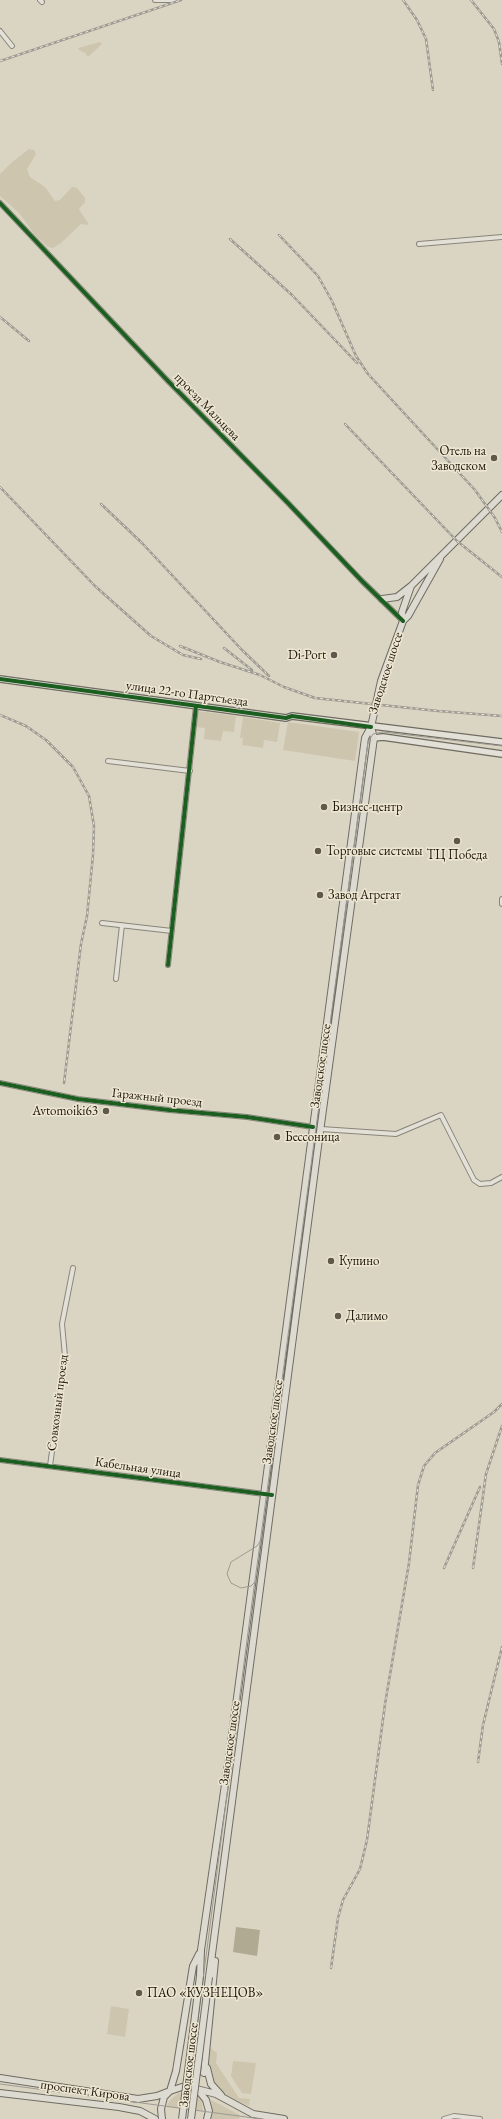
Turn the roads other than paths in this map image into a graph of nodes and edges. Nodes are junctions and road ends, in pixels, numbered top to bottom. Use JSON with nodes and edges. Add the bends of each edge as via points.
{"nodes":[{"id":1,"x":157,"y":0,"type":"edge"},
{"id":2,"x":175,"y":0,"type":"edge"},
{"id":3,"x":0,"y":31,"type":"edge"},
{"id":4,"x":12,"y":46,"type":"dead end"},
{"id":5,"x":0,"y":203,"type":"edge"},
{"id":6,"x":502,"y":237,"type":"edge"},
{"id":7,"x":419,"y":244,"type":"dead end"},
{"id":8,"x":502,"y":495,"type":"edge"},
{"id":9,"x":440,"y":559,"type":"junction"},
{"id":10,"x":411,"y":586,"type":"junction"},
{"id":11,"x":382,"y":599,"type":"junction"},
{"id":12,"x":403,"y":620,"type":"junction"},
{"id":13,"x":0,"y":679,"type":"edge"},
{"id":14,"x":196,"y":706,"type":"junction"},
{"id":15,"x":370,"y":727,"type":"junction"},
{"id":16,"x":374,"y":738,"type":"junction"},
{"id":17,"x":502,"y":742,"type":"edge"},
{"id":18,"x":502,"y":754,"type":"edge"},
{"id":19,"x":108,"y":761,"type":"dead end"},
{"id":20,"x":190,"y":771,"type":"junction"},
{"id":21,"x":102,"y":923,"type":"dead end"},
{"id":22,"x":122,"y":925,"type":"junction"},
{"id":23,"x":340,"y":925,"type":"junction"},
{"id":24,"x":349,"y":926,"type":"junction"},
{"id":25,"x":172,"y":931,"type":"junction"},
{"id":26,"x":168,"y":965,"type":"dead end"},
{"id":27,"x":116,"y":979,"type":"dead end"},
{"id":28,"x":0,"y":1083,"type":"edge"},
{"id":29,"x":313,"y":1127,"type":"junction"},
{"id":30,"x":321,"y":1128,"type":"junction"},
{"id":31,"x":502,"y":1177,"type":"edge"},
{"id":32,"x":73,"y":1268,"type":"dead end"},
{"id":33,"x":0,"y":1460,"type":"edge"},
{"id":34,"x":50,"y":1466,"type":"junction"},
{"id":35,"x":264,"y":1495,"type":"junction"},
{"id":36,"x":272,"y":1495,"type":"junction"},
{"id":37,"x":245,"y":1632,"type":"junction"},
{"id":38,"x":254,"y":1632,"type":"junction"},
{"id":39,"x":213,"y":1867,"type":"junction"},
{"id":40,"x":222,"y":1868,"type":"junction"},
{"id":41,"x":201,"y":1950,"type":"junction"},
{"id":42,"x":214,"y":1951,"type":"junction"},
{"id":43,"x":206,"y":2074,"type":"junction"},
{"id":44,"x":0,"y":2078,"type":"edge"},
{"id":45,"x":48,"y":2086,"type":"junction"},
{"id":46,"x":197,"y":2089,"type":"junction"},
{"id":47,"x":170,"y":2091,"type":"junction"},
{"id":48,"x":208,"y":2092,"type":"junction"},
{"id":49,"x":0,"y":2093,"type":"edge"},
{"id":50,"x":47,"y":2097,"type":"junction"},
{"id":51,"x":226,"y":2100,"type":"junction"},
{"id":52,"x":208,"y":2106,"type":"junction"},
{"id":53,"x":155,"y":2119,"type":"edge"},
{"id":54,"x":162,"y":2119,"type":"edge"},
{"id":55,"x":182,"y":2119,"type":"edge"},
{"id":56,"x":191,"y":2119,"type":"edge"},
{"id":57,"x":207,"y":2119,"type":"edge"},
{"id":58,"x":284,"y":2119,"type":"edge"},
{"id":59,"x":444,"y":2119,"type":"edge"},
{"id":60,"x":480,"y":2119,"type":"edge"}],
"edges":[{"from":1,"to":2,"type":"street"},
{"from":3,"to":4,"type":"street"},
{"from":5,"to":11,"type":"street","name":"проезд Мальцева","via":[[168,381]]},
{"from":6,"to":7,"type":"street"},
{"from":8,"to":9,"type":"main road","name":"Заводское шоссе"},
{"from":9,"to":10,"type":"main road","name":"Заводское шоссе","via":[[430,565]]},
{"from":9,"to":12,"type":"main road","name":"Заводское шоссе","via":[[408,616]]},
{"from":10,"to":11,"type":"main road","via":[[397,597]]},
{"from":10,"to":12,"type":"main road","name":"Заводское шоссе","via":[[402,612]]},
{"from":11,"to":12,"type":"street","name":"проезд Мальцева"},
{"from":12,"to":15,"type":"main road","name":"Заводское шоссе","via":[[381,681]]},
{"from":13,"to":14,"type":"street","name":"улица 22-го Партсъезда"},
{"from":14,"to":15,"type":"street","name":"улица 22-го Партсъезда"},
{"from":14,"to":20,"type":"street"},
{"from":15,"to":16,"type":"main road","name":"Заводское шоссе"},
{"from":15,"to":17,"type":"street","name":"улица 22-го Партсъезда"},
{"from":15,"to":23,"type":"main road","name":"Заводское шоссе","via":[[366,738]]},
{"from":16,"to":18,"type":"street","via":[[383,737]]},
{"from":16,"to":24,"type":"main road","name":"Заводское шоссе"},
{"from":19,"to":20,"type":"street"},
{"from":20,"to":25,"type":"street"},
{"from":21,"to":22,"type":"street"},
{"from":22,"to":25,"type":"street"},
{"from":22,"to":27,"type":"street"},
{"from":23,"to":24,"type":"street"},
{"from":23,"to":29,"type":"main road","name":"Заводское шоссе"},
{"from":24,"to":30,"type":"main road","name":"Заводское шоссе"},
{"from":25,"to":26,"type":"street"},
{"from":28,"to":29,"type":"street","name":"Гаражный проезд","via":[[78,1099],[247,1117]]},
{"from":29,"to":30,"type":"street"},
{"from":29,"to":35,"type":"main road","name":"Заводское шоссе"},
{"from":30,"to":31,"type":"street","via":[[396,1134],[441,1115],[474,1180],[480,1184]]},
{"from":30,"to":36,"type":"main road","name":"Заводское шоссе"},
{"from":32,"to":34,"type":"street","name":"Совхозный проезд","via":[[62,1324],[65,1356]]},
{"from":33,"to":34,"type":"street","name":"Кабельная улица"},
{"from":34,"to":35,"type":"street","name":"Кабельная улица"},
{"from":35,"to":36,"type":"street","name":"Кабельная улица"},
{"from":35,"to":37,"type":"main road","name":"Заводское шоссе"},
{"from":36,"to":38,"type":"main road","name":"Заводское шоссе"},
{"from":37,"to":38,"type":"street"},
{"from":37,"to":39,"type":"main road","name":"Заводское шоссе"},
{"from":38,"to":40,"type":"main road","name":"Заводское шоссе"},
{"from":39,"to":40,"type":"street"},
{"from":39,"to":41,"type":"main road","name":"Заводское шоссе"},
{"from":40,"to":42,"type":"main road","name":"Заводское шоссе"},
{"from":41,"to":47,"type":"main road","via":[[193,1966],[176,2071]]},
{"from":41,"to":55,"type":"main road","name":"Заводское шоссе","bridge":true},
{"from":42,"to":43,"type":"main road"},
{"from":42,"to":56,"type":"main road","name":"Заводское шоссе","bridge":true},
{"from":43,"to":48,"type":"main road"},
{"from":43,"to":51,"type":"main road","via":[[211,2084]]},
{"from":44,"to":45,"type":"main road","name":"проспект Кирова"},
{"from":45,"to":47,"type":"main road","name":"проспект Кирова","via":[[138,2099]]},
{"from":45,"to":50,"type":"main road"},
{"from":46,"to":47,"type":"main road","name":"проспект Кирова","via":[[185,2086]]},
{"from":46,"to":48,"type":"main road","name":"проспект Кирова"},
{"from":46,"to":52,"type":"main road","via":[[204,2096]]},
{"from":47,"to":54,"type":"main road","via":[[162,2103]]},
{"from":48,"to":51,"type":"main road","name":"проспект Кирова"},
{"from":48,"to":52,"type":"main road"},
{"from":49,"to":50,"type":"main road","name":"проспект Кирова"},
{"from":50,"to":53,"type":"main road","name":"проспект Кирова","via":[[126,2108]]},
{"from":51,"to":58,"type":"main road","via":[[253,2114]]},
{"from":52,"to":57,"type":"main road"},
{"from":59,"to":60,"type":"street","via":[[454,2116]]}]}
